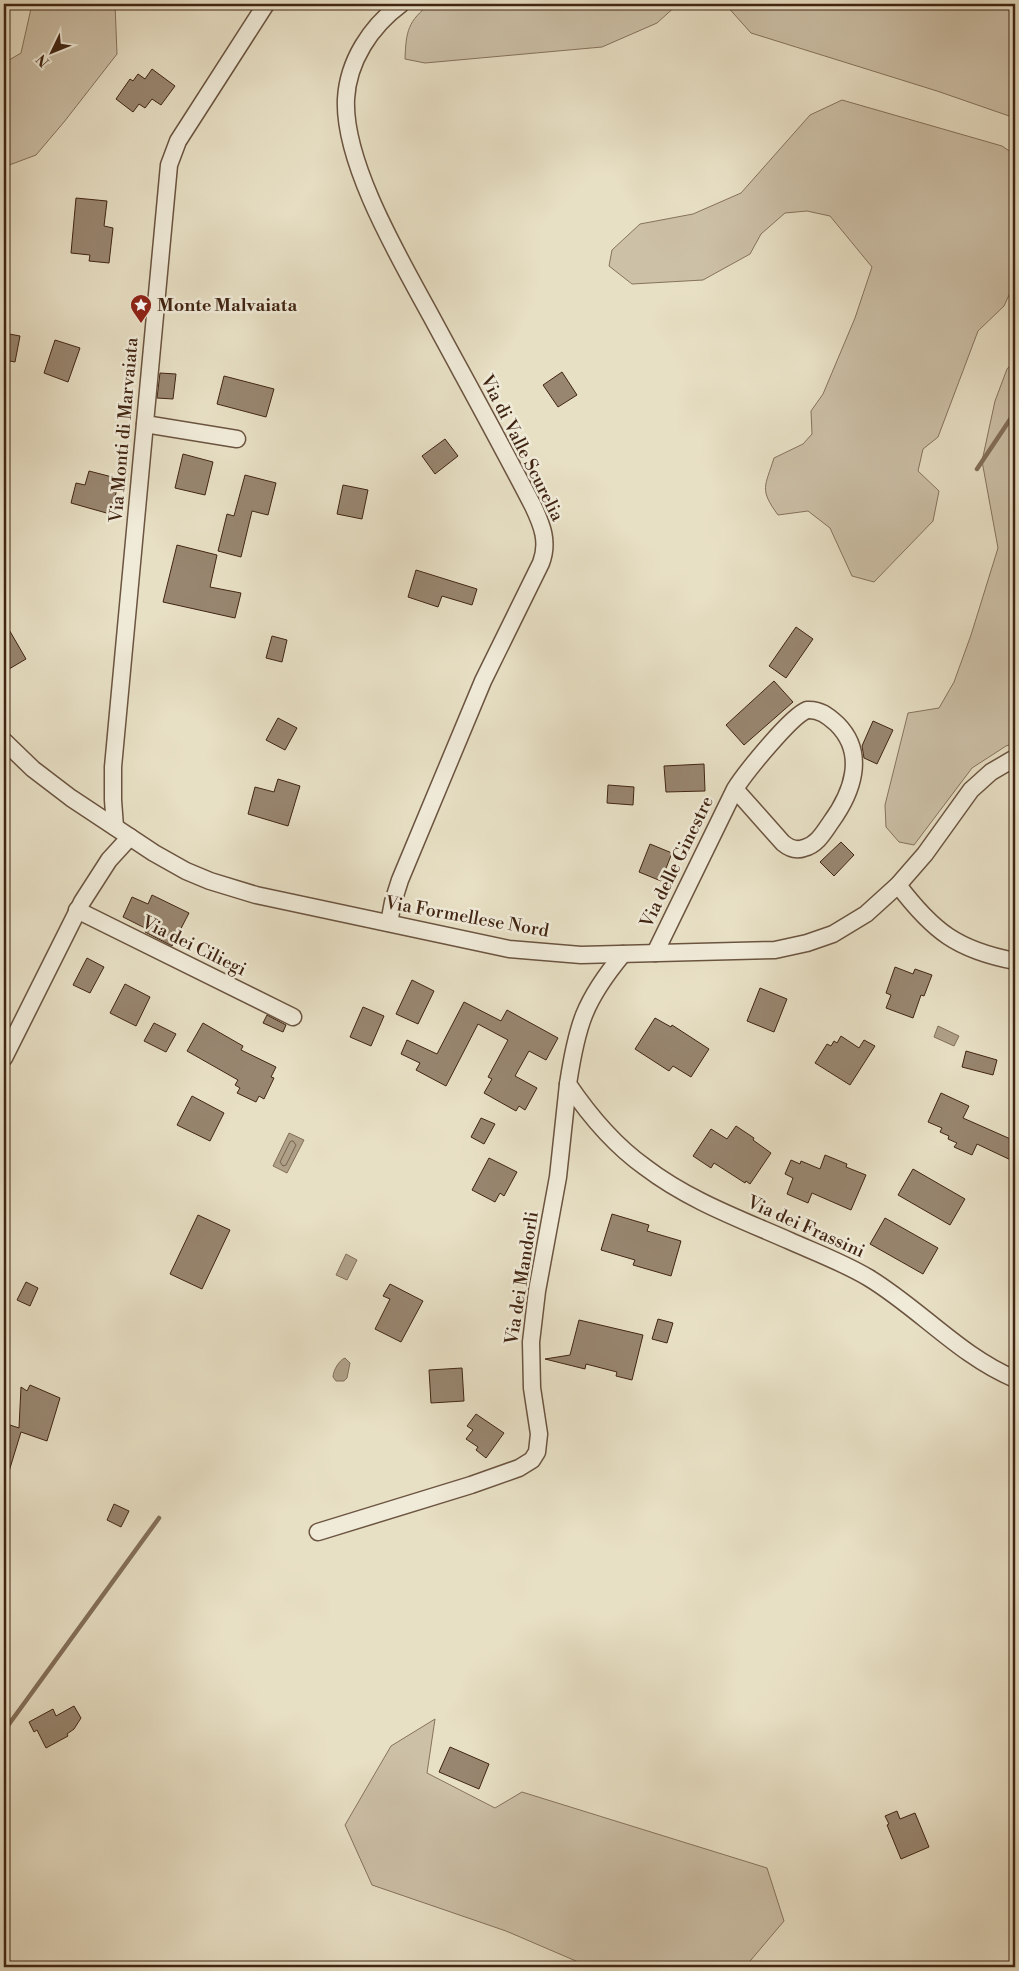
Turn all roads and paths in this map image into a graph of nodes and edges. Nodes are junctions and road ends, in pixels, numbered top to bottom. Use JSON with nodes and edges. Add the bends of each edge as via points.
{"nodes":[{"id":1,"x":266,"y":4,"type":"edge"},
{"id":2,"x":401,"y":4,"type":"edge"},
{"id":3,"x":145,"y":424,"type":"junction"},
{"id":4,"x":237,"y":439,"type":"dead end"},
{"id":5,"x":4,"y":741,"type":"edge"},
{"id":6,"x":1015,"y":758,"type":"edge"},
{"id":7,"x":735,"y":789,"type":"junction"},
{"id":8,"x":115,"y":828,"type":"junction"},
{"id":9,"x":130,"y":837,"type":"junction"},
{"id":10,"x":898,"y":885,"type":"junction"},
{"id":11,"x":77,"y":910,"type":"junction"},
{"id":12,"x":389,"y":923,"type":"junction"},
{"id":13,"x":654,"y":953,"type":"junction"},
{"id":14,"x":623,"y":954,"type":"junction"},
{"id":15,"x":1015,"y":961,"type":"edge"},
{"id":16,"x":293,"y":1017,"type":"dead end"},
{"id":17,"x":4,"y":1058,"type":"edge"},
{"id":18,"x":568,"y":1084,"type":"junction"},
{"id":19,"x":1015,"y":1379,"type":"edge"},
{"id":20,"x":318,"y":1532,"type":"dead end"}],
"edges":[{"from":1,"to":3,"type":"street","name":"Via Monti di Marvaiata","via":[[178,141],[170,159]]},
{"from":2,"to":12,"type":"street","name":"Via di Valle Scurelia","via":[[374,29],[350,75],[346,109],[354,153],[395,248],[533,506],[542,525],[545,542],[542,563],[483,681],[404,871],[394,896]]},
{"from":3,"to":4,"type":"street"},
{"from":3,"to":8,"type":"street","name":"Via Monti di Marvaiata","via":[[114,767]]},
{"from":5,"to":8,"type":"street","name":"Via Formellese Nord","via":[[44,778]]},
{"from":6,"to":10,"type":"street","name":"Via Formellese Nord","via":[[990,772],[971,790],[925,854]]},
{"from":7,"to":7,"type":"street","name":"Via delle Ginestre","via":[[746,772],[793,720],[807,710],[818,711],[832,719],[851,750],[854,768],[846,799],[824,833],[804,849],[790,848],[783,843]]},
{"from":7,"to":13,"type":"street","name":"Via delle Ginestre"},
{"from":8,"to":9,"type":"street","name":"Via Formellese Nord"},
{"from":9,"to":11,"type":"street","via":[[103,868]]},
{"from":9,"to":12,"type":"street","name":"Via Formellese Nord","via":[[186,871],[222,886]]},
{"from":10,"to":13,"type":"street","name":"Via Formellese Nord","via":[[858,920],[834,934],[807,943],[761,951]]},
{"from":10,"to":15,"type":"street","via":[[930,923],[952,940],[985,955]]},
{"from":11,"to":16,"type":"street","name":"Via dei Ciliegi"},
{"from":11,"to":17,"type":"street"},
{"from":12,"to":14,"type":"street","name":"Via Formellese Nord","via":[[519,950]]},
{"from":13,"to":14,"type":"street","name":"Via Formellese Nord"},
{"from":14,"to":18,"type":"street","name":"Via dei Mandorli","via":[[599,984],[584,1012],[576,1036]]},
{"from":18,"to":19,"type":"street","name":"Via dei Frassini","via":[[584,1108],[631,1157],[667,1182],[711,1206],[866,1276],[979,1360]]},
{"from":18,"to":20,"type":"street","name":"Via dei Mandorli","via":[[558,1177],[531,1342],[532,1388],[539,1434],[537,1452],[532,1460],[519,1468]]}]}
